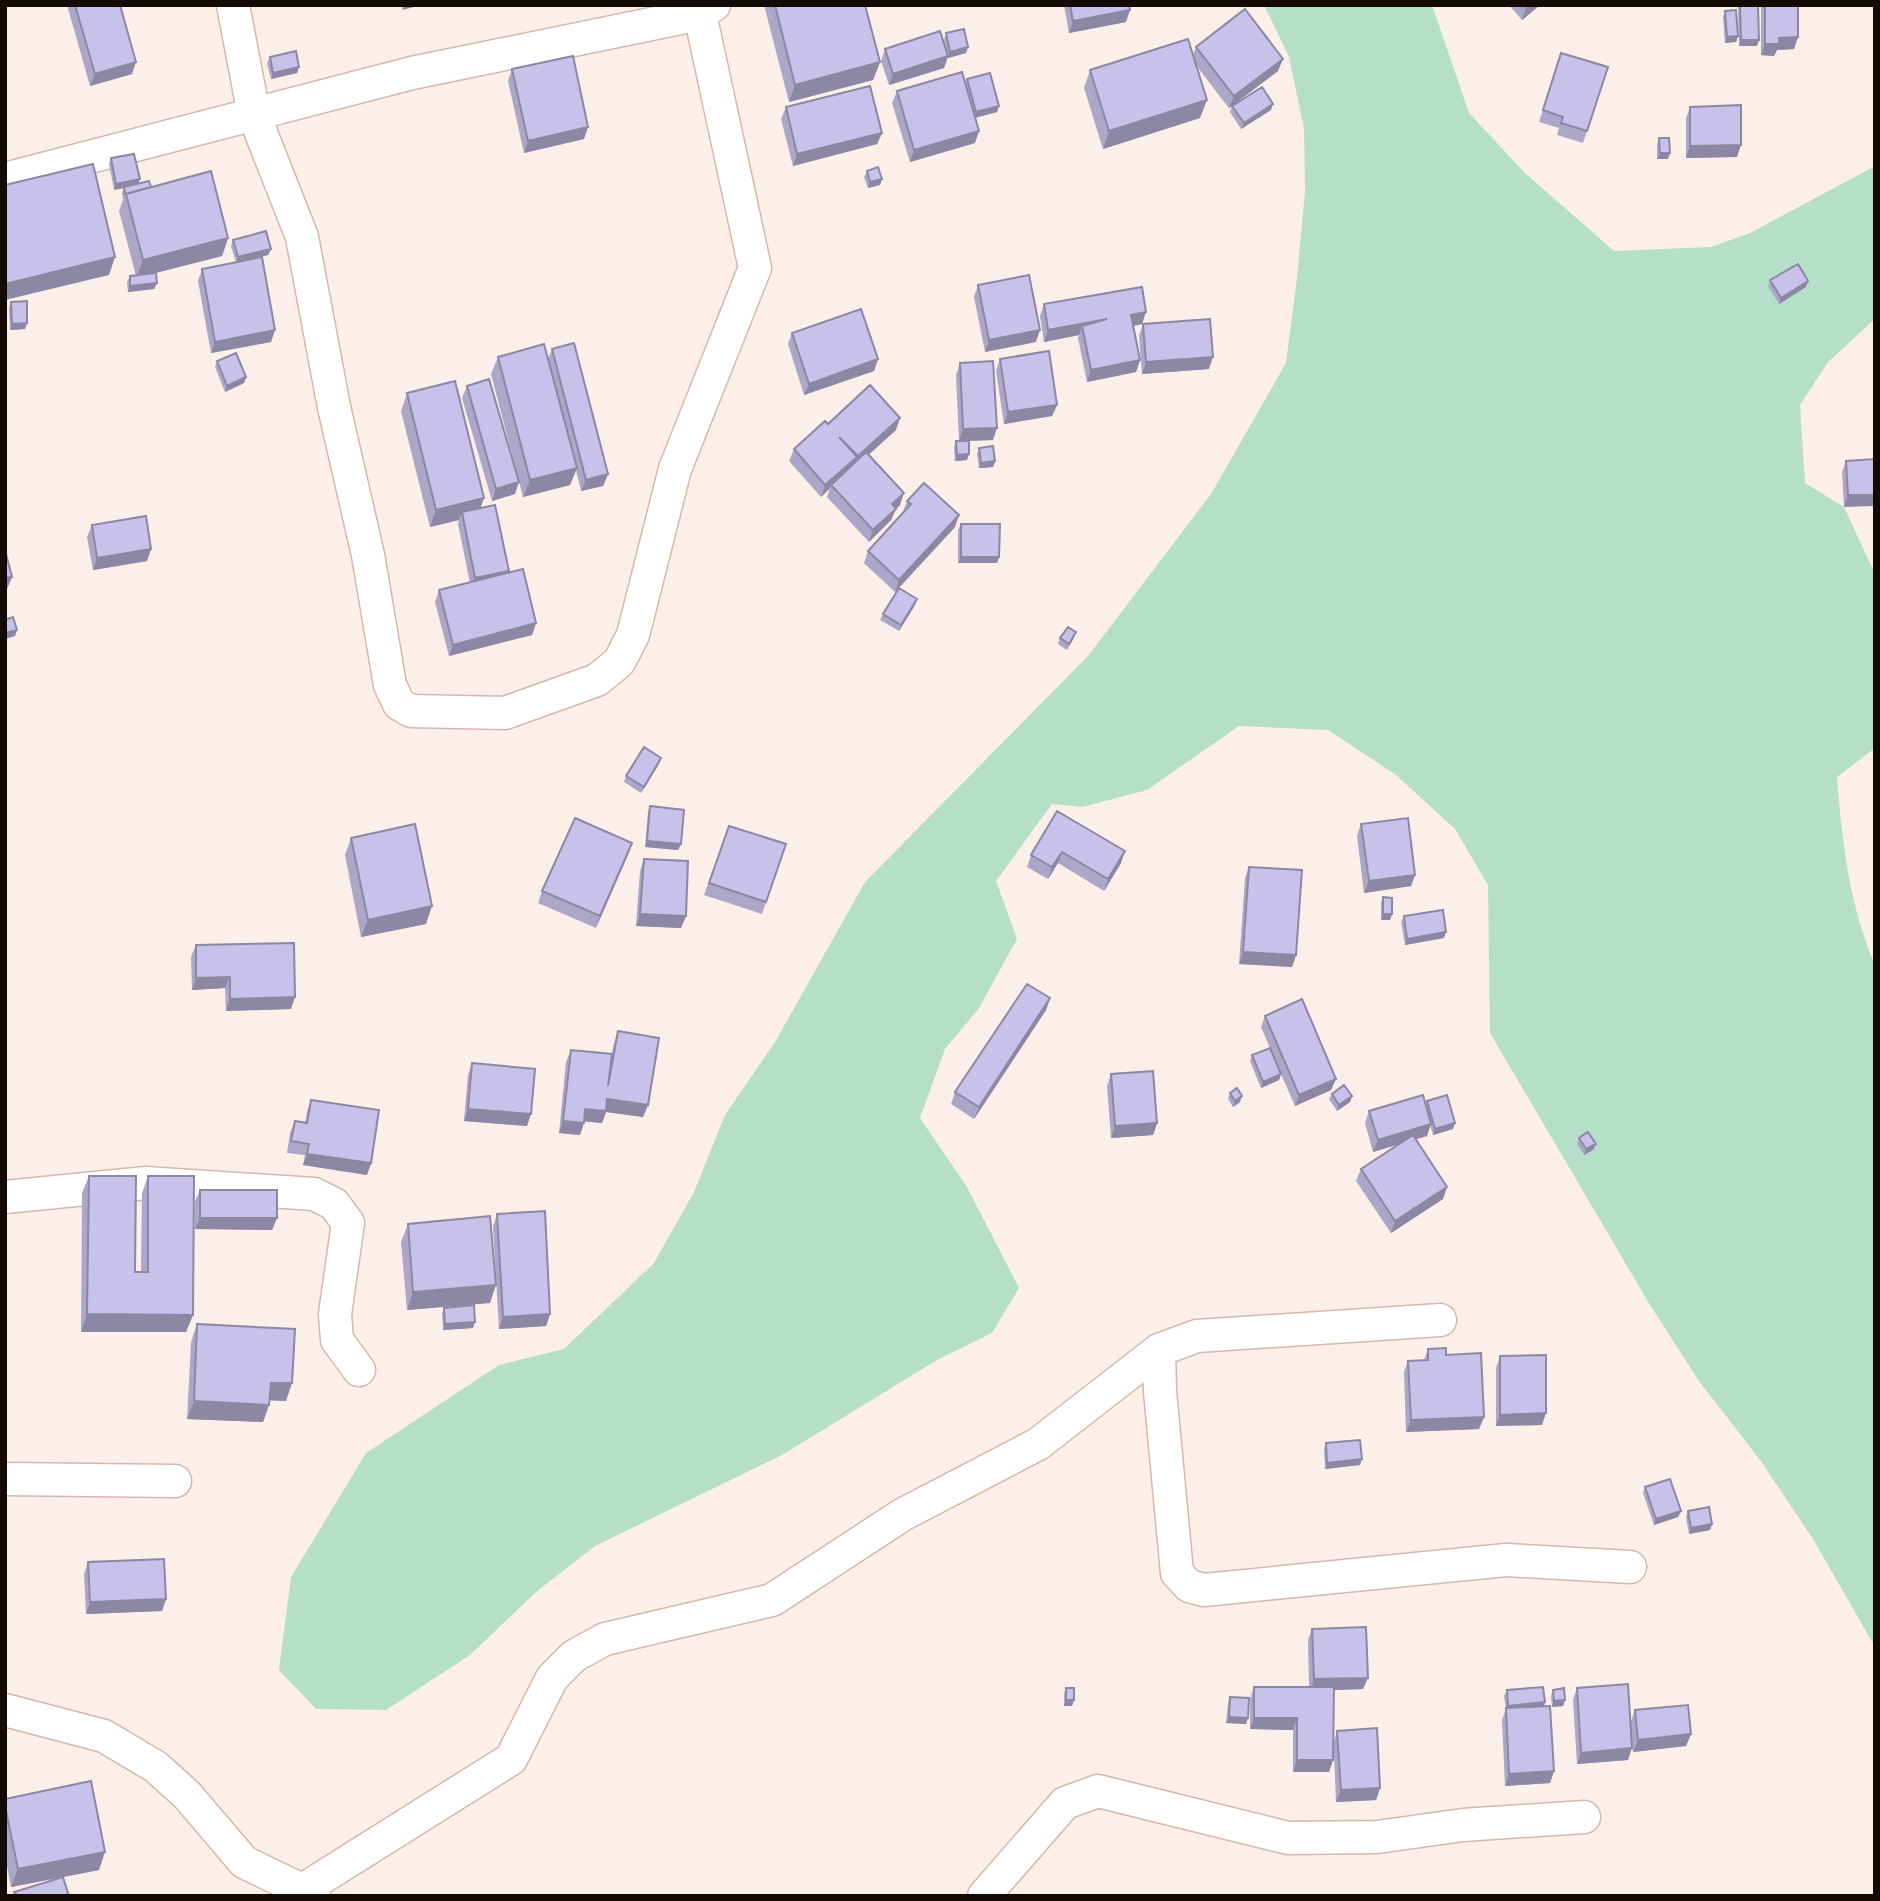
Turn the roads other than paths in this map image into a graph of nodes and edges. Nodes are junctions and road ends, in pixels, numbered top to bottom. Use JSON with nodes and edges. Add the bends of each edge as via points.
{"nodes":[{"id":1,"x":233,"y":5,"type":"edge"},
{"id":2,"x":707,"y":10,"type":"edge"},
{"id":3,"x":254,"y":115,"type":"junction"},
{"id":4,"x":5,"y":179,"type":"edge"},
{"id":5,"x":5,"y":1197,"type":"edge"},
{"id":6,"x":1440,"y":1320,"type":"dead end"},
{"id":7,"x":1159,"y":1350,"type":"junction"},
{"id":8,"x":359,"y":1370,"type":"dead end"},
{"id":9,"x":5,"y":1479,"type":"edge"},
{"id":10,"x":175,"y":1481,"type":"dead end"},
{"id":11,"x":1630,"y":1567,"type":"dead end"},
{"id":12,"x":5,"y":1710,"type":"edge"},
{"id":13,"x":1584,"y":1817,"type":"dead end"},
{"id":14,"x":306,"y":1894,"type":"edge"},
{"id":15,"x":984,"y":1896,"type":"edge"}],
"edges":[{"from":1,"to":3,"type":"street"},
{"from":2,"to":3,"type":"street","via":[[412,73]]},
{"from":2,"to":3,"type":"street","via":[[755,268],[676,469],[634,635],[619,662],[597,680],[505,713],[411,711],[399,704],[390,685],[302,237]]},
{"from":3,"to":4,"type":"street"},
{"from":5,"to":8,"type":"street","via":[[146,1183],[314,1194],[334,1203],[348,1223],[335,1314],[337,1340]]},
{"from":6,"to":7,"type":"street","via":[[1197,1336]]},
{"from":7,"to":11,"type":"street","via":[[1177,1573],[1189,1586],[1205,1590],[1506,1560]]},
{"from":7,"to":14,"type":"street","via":[[1038,1444],[902,1515],[772,1600],[605,1639],[574,1656],[552,1678],[510,1759]]},
{"from":9,"to":10,"type":"street"},
{"from":12,"to":14,"type":"street","via":[[104,1736],[156,1767],[244,1862]]},
{"from":13,"to":15,"type":"street","via":[[1463,1825],[1377,1837],[1288,1838],[1098,1791],[1065,1803]]}]}
